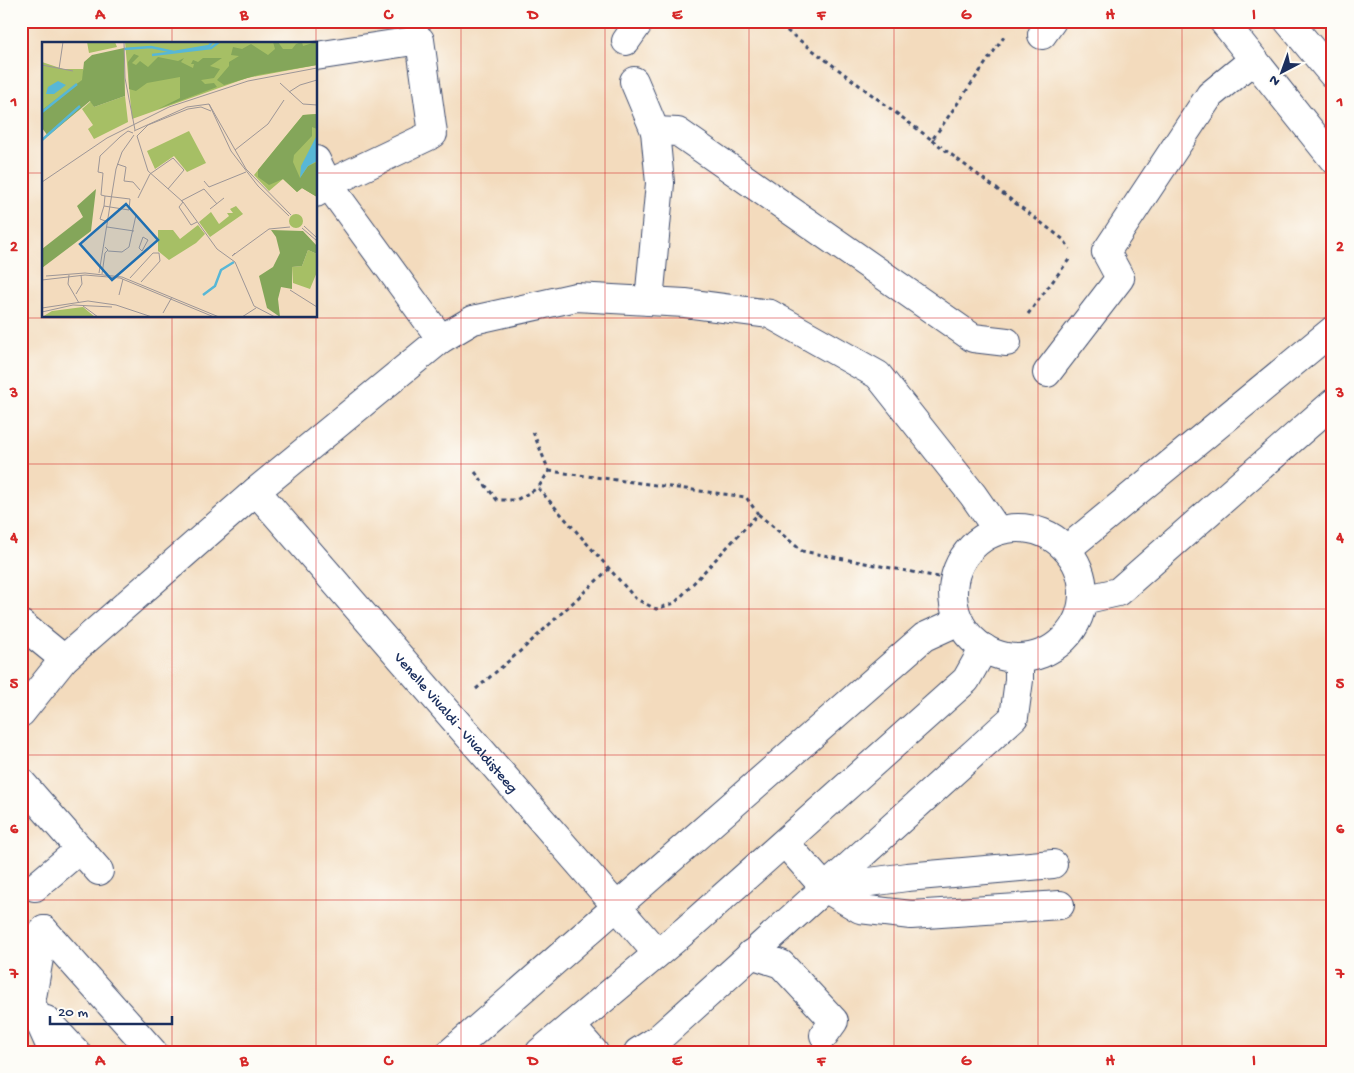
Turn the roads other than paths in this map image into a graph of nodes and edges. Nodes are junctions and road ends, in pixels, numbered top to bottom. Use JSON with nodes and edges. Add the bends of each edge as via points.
{"nodes":[{"id":1,"x":1222,"y":21,"type":"edge"},
{"id":2,"x":1288,"y":21,"type":"edge"},
{"id":3,"x":318,"y":56,"type":"edge"},
{"id":4,"x":1253,"y":60,"type":"junction"},
{"id":5,"x":1333,"y":75,"type":"edge"},
{"id":6,"x":634,"y":81,"type":"dead end"},
{"id":7,"x":655,"y":130,"type":"junction"},
{"id":8,"x":1333,"y":159,"type":"edge"},
{"id":9,"x":320,"y":179,"type":"edge"},
{"id":10,"x":649,"y":301,"type":"junction"},
{"id":11,"x":1333,"y":330,"type":"edge"},
{"id":12,"x":441,"y":339,"type":"junction"},
{"id":13,"x":1007,"y":342,"type":"road end"},
{"id":14,"x":1047,"y":373,"type":"dead end"},
{"id":15,"x":1333,"y":403,"type":"edge"},
{"id":16,"x":256,"y":491,"type":"junction"},
{"id":17,"x":998,"y":531,"type":"junction"},
{"id":18,"x":1067,"y":549,"type":"junction"},
{"id":19,"x":1083,"y":600,"type":"junction"},
{"id":20,"x":959,"y":621,"type":"junction"},
{"id":21,"x":21,"y":624,"type":"edge"},
{"id":22,"x":984,"y":648,"type":"junction"},
{"id":23,"x":1019,"y":658,"type":"junction"},
{"id":24,"x":64,"y":659,"type":"junction"},
{"id":25,"x":21,"y":713,"type":"edge"},
{"id":26,"x":21,"y":782,"type":"edge"},
{"id":27,"x":785,"y":843,"type":"junction"},
{"id":28,"x":80,"y":849,"type":"junction"},
{"id":29,"x":1053,"y":864,"type":"dead end"},
{"id":30,"x":99,"y":871,"type":"dead end"},
{"id":31,"x":36,"y":887,"type":"dead end"},
{"id":32,"x":825,"y":888,"type":"junction"},
{"id":33,"x":1060,"y":905,"type":"dead end"},
{"id":34,"x":617,"y":906,"type":"junction"},
{"id":35,"x":44,"y":930,"type":"junction"},
{"id":36,"x":21,"y":950,"type":"edge"},
{"id":37,"x":657,"y":953,"type":"junction"},
{"id":38,"x":751,"y":954,"type":"junction"},
{"id":39,"x":26,"y":1008,"type":"edge"},
{"id":40,"x":570,"y":1026,"type":"junction"},
{"id":41,"x":824,"y":1035,"type":"dead end"},
{"id":42,"x":53,"y":1052,"type":"edge"},
{"id":43,"x":76,"y":1052,"type":"edge"},
{"id":44,"x":153,"y":1052,"type":"edge"},
{"id":45,"x":450,"y":1052,"type":"edge"},
{"id":46,"x":540,"y":1052,"type":"edge"},
{"id":47,"x":594,"y":1052,"type":"edge"},
{"id":48,"x":638,"y":1052,"type":"edge"}],
"edges":[{"from":1,"to":4,"type":"street"},
{"from":2,"to":5,"type":"street"},
{"from":3,"to":9,"type":"street","via":[[420,40],[433,134]]},
{"from":4,"to":8,"type":"street"},
{"from":4,"to":14,"type":"street","via":[[1210,95],[1117,235],[1106,252],[1120,278]]},
{"from":6,"to":7,"type":"street"},
{"from":7,"to":10,"type":"street","via":[[660,183]]},
{"from":7,"to":13,"type":"street","via":[[678,132],[973,338]]},
{"from":9,"to":12,"type":"street"},
{"from":10,"to":12,"type":"street","via":[[576,297],[473,320]]},
{"from":10,"to":17,"type":"street","via":[[770,314],[878,375]]},
{"from":11,"to":18,"type":"street"},
{"from":12,"to":16,"type":"street"},
{"from":15,"to":19,"type":"street","via":[[1118,592]]},
{"from":16,"to":24,"type":"street"},
{"from":16,"to":34,"type":"street","name":"Venelle Vivaldi - Vivaldisteeg"},
{"from":17,"to":18,"type":"street","via":[[1023,527],[1047,534]]},
{"from":17,"to":20,"type":"street","via":[[978,541],[962,558],[954,580],[953,601]]},
{"from":18,"to":19,"type":"street","via":[[1077,564]]},
{"from":19,"to":23,"type":"street","via":[[1076,622],[1062,641],[1043,654]]},
{"from":20,"to":22,"type":"street","via":[[970,637]]},
{"from":20,"to":34,"type":"street","via":[[924,637]]},
{"from":21,"to":24,"type":"street"},
{"from":22,"to":23,"type":"street","via":[[1001,656]]},
{"from":22,"to":27,"type":"street","via":[[966,680]]},
{"from":23,"to":32,"type":"street","via":[[1014,718]]},
{"from":24,"to":25,"type":"street"},
{"from":26,"to":28,"type":"street"},
{"from":27,"to":32,"type":"street"},
{"from":27,"to":37,"type":"street"},
{"from":28,"to":30,"type":"street"},
{"from":28,"to":31,"type":"street"},
{"from":29,"to":32,"type":"street"},
{"from":32,"to":33,"type":"street","via":[[860,909],[911,915]]},
{"from":32,"to":38,"type":"street"},
{"from":34,"to":37,"type":"street","name":"Venelle Vivaldi - Vivaldisteeg"},
{"from":34,"to":45,"type":"street"},
{"from":35,"to":36,"type":"street"},
{"from":35,"to":39,"type":"street"},
{"from":35,"to":44,"type":"street"},
{"from":37,"to":40,"type":"street"},
{"from":38,"to":41,"type":"street","via":[[781,964],[834,1021]]},
{"from":38,"to":48,"type":"street","via":[[657,1040]]},
{"from":39,"to":42,"type":"street"},
{"from":39,"to":43,"type":"street"},
{"from":40,"to":46,"type":"street"},
{"from":40,"to":47,"type":"street"}]}
